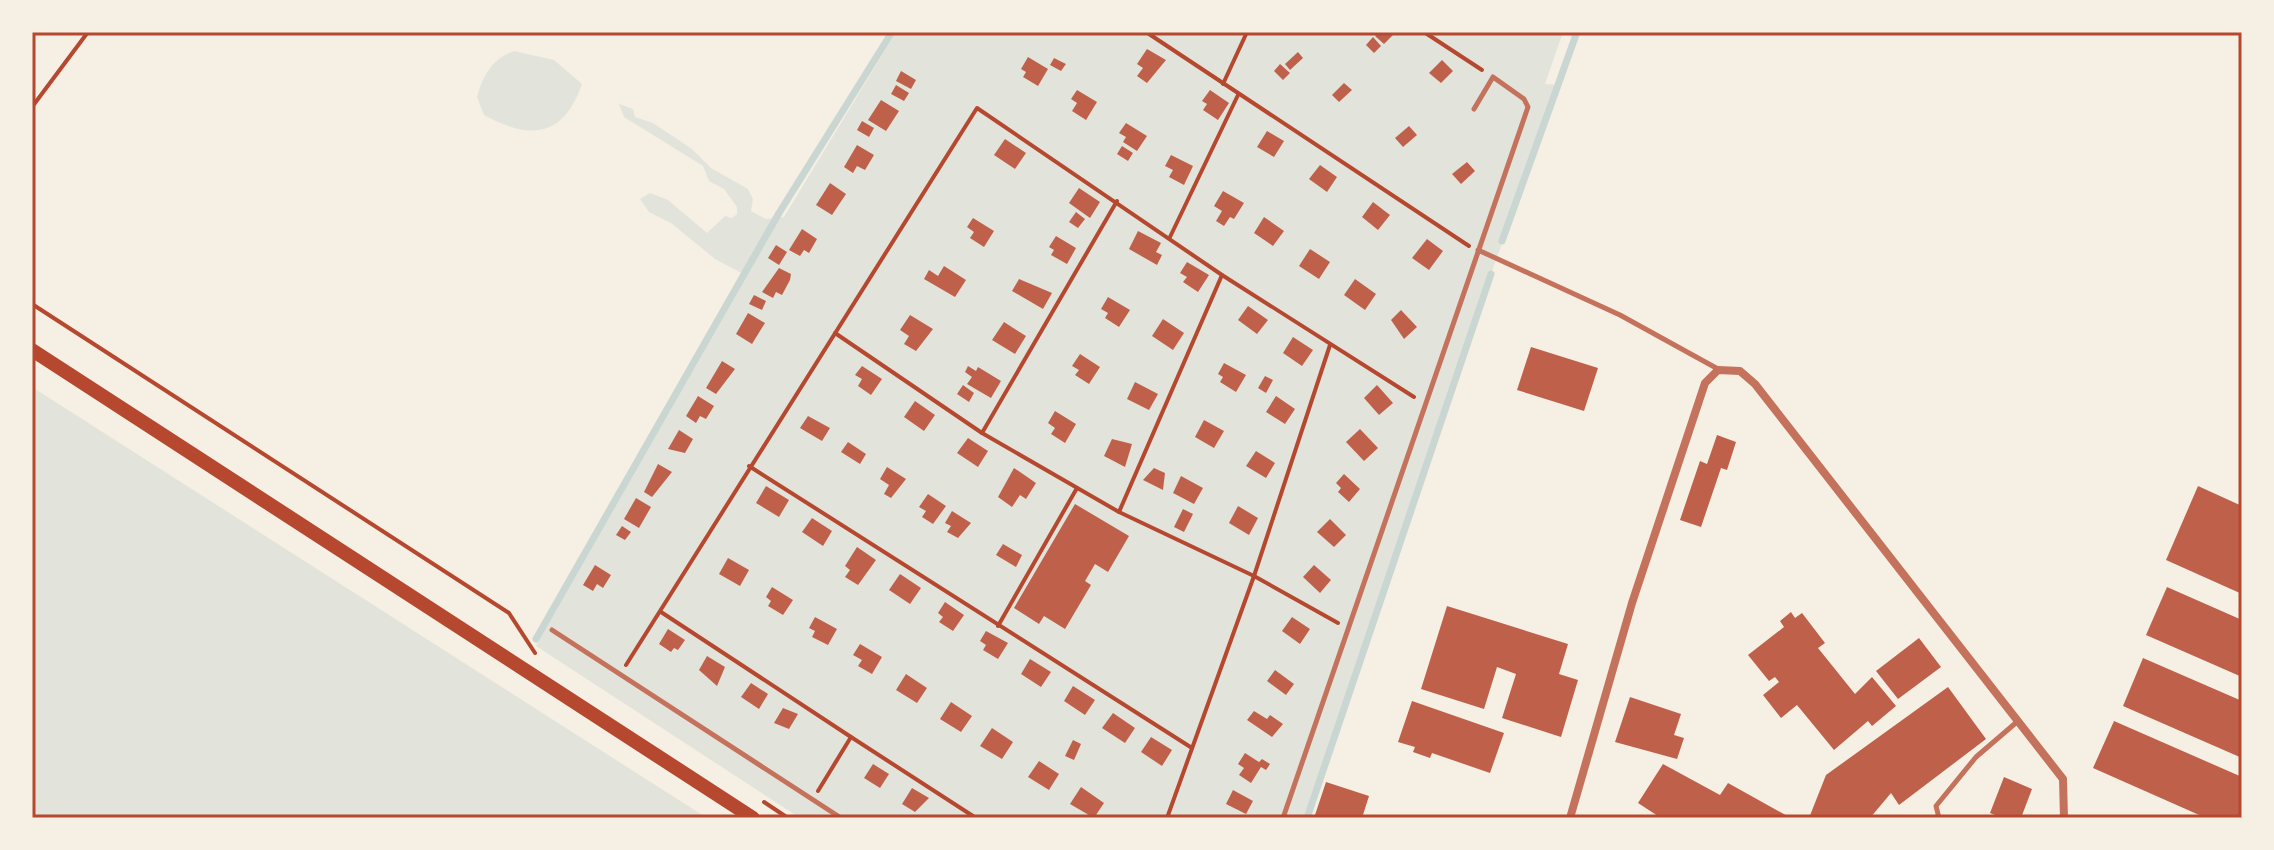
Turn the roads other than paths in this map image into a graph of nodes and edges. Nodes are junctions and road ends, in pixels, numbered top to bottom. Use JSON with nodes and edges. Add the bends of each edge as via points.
{"nodes":[{"id":1,"x":1474,"y":109,"type":"dead end"},
{"id":2,"x":1478,"y":250,"type":"junction"},
{"id":3,"x":32,"y":350,"type":"edge"},
{"id":4,"x":1718,"y":370,"type":"junction"},
{"id":5,"x":552,"y":630,"type":"dead end"},
{"id":6,"x":2018,"y":721,"type":"junction"},
{"id":7,"x":753,"y":818,"type":"edge"},
{"id":8,"x":841,"y":818,"type":"edge"},
{"id":9,"x":1283,"y":818,"type":"edge"},
{"id":10,"x":1570,"y":818,"type":"edge"},
{"id":11,"x":1939,"y":818,"type":"edge"},
{"id":12,"x":2064,"y":818,"type":"edge"}],
"edges":[{"from":1,"to":2,"type":"lane","via":[[1493,77],[1528,107]]},
{"from":2,"to":4,"type":"lane","via":[[1620,315]]},
{"from":2,"to":9,"type":"lane"},
{"from":3,"to":7,"type":"main road"},
{"from":4,"to":6,"type":"street","via":[[1740,371],[1755,384]]},
{"from":4,"to":10,"type":"street","via":[[1705,383],[1636,589]]},
{"from":5,"to":8,"type":"lane"},
{"from":6,"to":11,"type":"lane","via":[[1953,782],[1936,806]]},
{"from":6,"to":12,"type":"street","via":[[2063,779]]}]}
